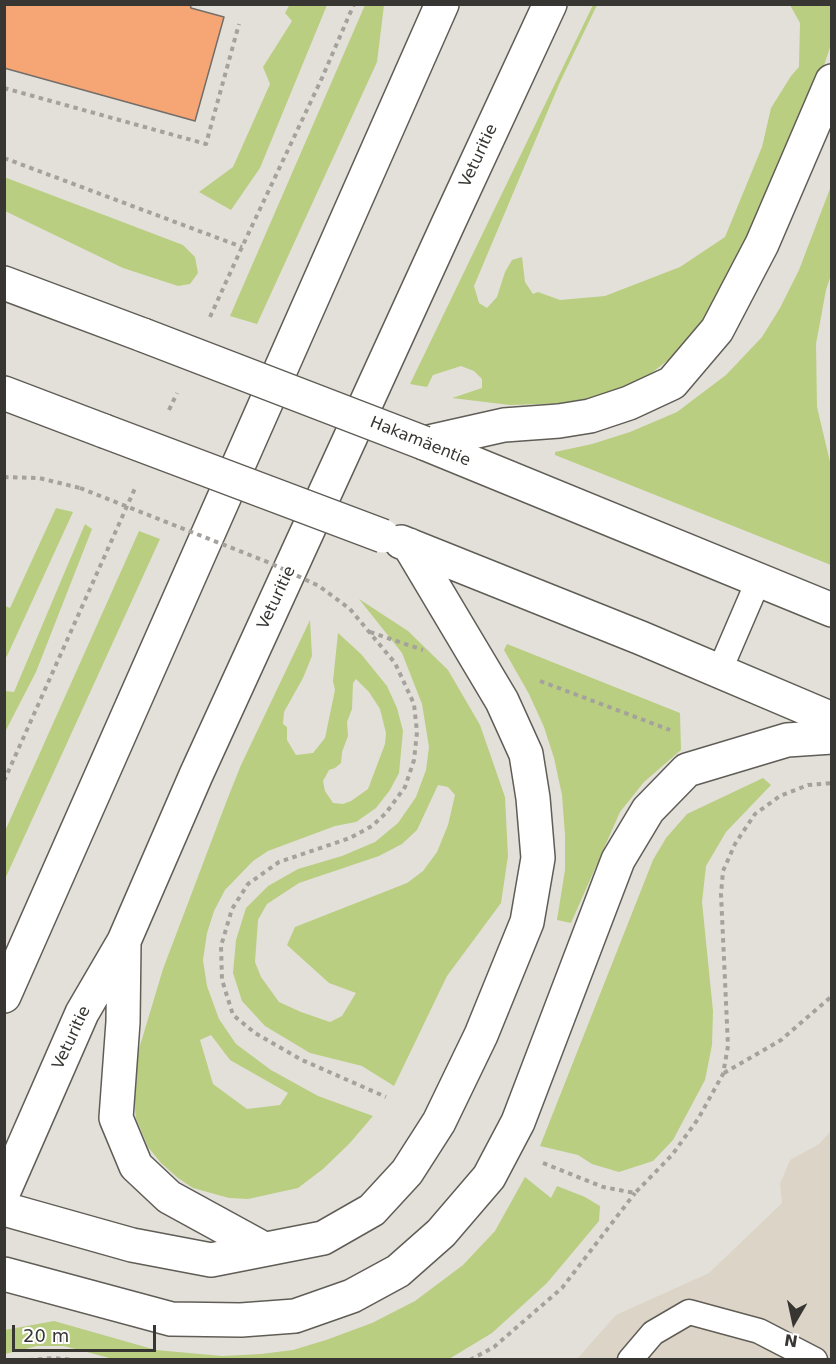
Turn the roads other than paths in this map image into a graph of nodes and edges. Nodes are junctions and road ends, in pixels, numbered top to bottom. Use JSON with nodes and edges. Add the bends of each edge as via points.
{"nodes":[{"id":1,"x":442,"y":4,"type":"edge"},
{"id":2,"x":550,"y":4,"type":"edge"},
{"id":3,"x":429,"y":20,"type":"edge"},
{"id":4,"x":831,"y":81,"type":"edge"},
{"id":5,"x":4,"y":283,"type":"edge"},
{"id":6,"x":4,"y":393,"type":"edge"},
{"id":7,"x":424,"y":443,"type":"junction"},
{"id":8,"x":396,"y":540,"type":"junction"},
{"id":9,"x":759,"y":579,"type":"junction"},
{"id":10,"x":831,"y":610,"type":"edge"},
{"id":11,"x":719,"y":672,"type":"junction"},
{"id":12,"x":831,"y":718,"type":"edge"},
{"id":13,"x":831,"y":737,"type":"edge"},
{"id":14,"x":124,"y":941,"type":"junction"},
{"id":15,"x":4,"y":996,"type":"edge"},
{"id":16,"x":4,"y":1191,"type":"edge"},
{"id":17,"x":4,"y":1209,"type":"edge"},
{"id":18,"x":264,"y":1249,"type":"junction"},
{"id":19,"x":4,"y":1274,"type":"edge"},
{"id":20,"x":630,"y":1359,"type":"edge"},
{"id":21,"x":815,"y":1359,"type":"edge"}],
"edges":[{"from":1,"to":3,"type":"main road"},
{"from":2,"to":14,"type":"main road","name":"Veturitie","via":[[196,775]]},
{"from":3,"to":15,"type":"main road"},
{"from":4,"to":7,"type":"main road","via":[[762,244],[722,321],[672,383],[590,416],[504,425]]},
{"from":5,"to":7,"type":"main road","name":"Hakamäentie","bridge":true},
{"from":6,"to":8,"type":"main road","bridge":true},
{"from":7,"to":9,"type":"main road","name":"Hakamäentie"},
{"from":8,"to":11,"type":"main road"},
{"from":8,"to":18,"type":"main road","via":[[502,701],[526,754],[538,858],[527,922],[481,1035],[439,1122],[407,1173],[372,1210],[323,1238]]},
{"from":9,"to":10,"type":"main road","name":"Hakamäentie"},
{"from":9,"to":11,"type":"lane"},
{"from":11,"to":12,"type":"main road"},
{"from":13,"to":19,"type":"main road","via":[[787,740],[687,770],[648,810],[618,860],[518,1122],[489,1177],[441,1233],[398,1271],[352,1296],[295,1316],[241,1320],[171,1319]]},
{"from":14,"to":16,"type":"main road","name":"Veturitie","via":[[82,1013]]},
{"from":14,"to":18,"type":"main road","via":[[116,1118],[136,1166],[169,1197]]},
{"from":17,"to":18,"type":"main road","via":[[132,1245],[211,1260]]},
{"from":20,"to":21,"type":"lane","via":[[653,1333],[689,1312],[759,1331]]}]}
